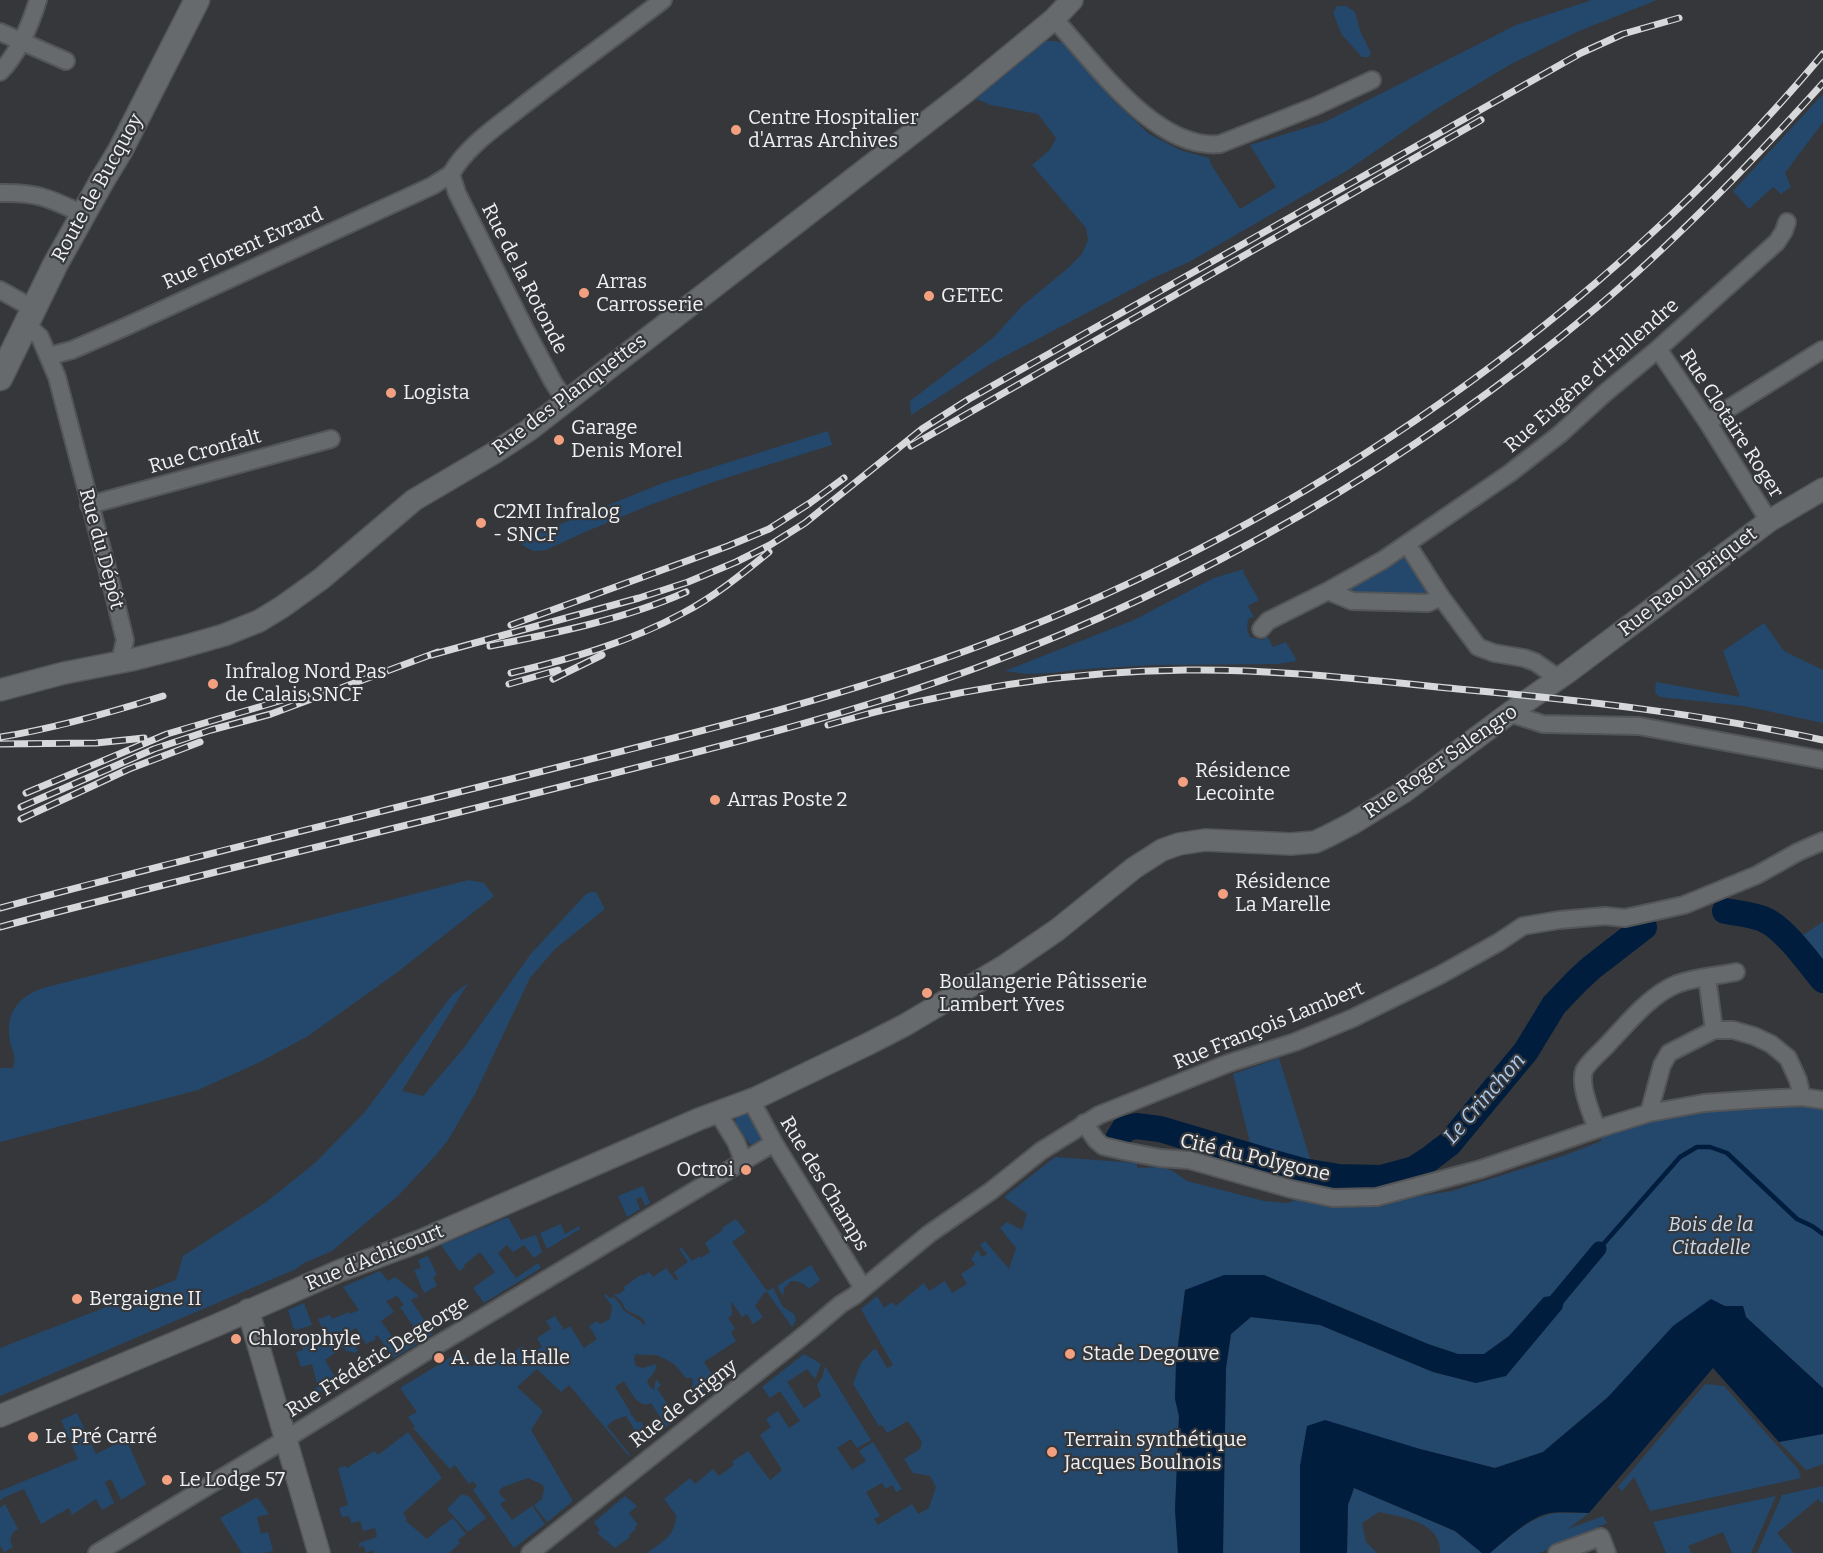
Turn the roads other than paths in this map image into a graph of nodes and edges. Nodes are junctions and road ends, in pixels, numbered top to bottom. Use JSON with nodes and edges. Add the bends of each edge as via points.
{"nodes":[{"id":1,"x":38,"y":0,"type":"edge"},
{"id":2,"x":197,"y":0,"type":"edge"},
{"id":3,"x":663,"y":0,"type":"edge"},
{"id":4,"x":1072,"y":0,"type":"edge"},
{"id":5,"x":1054,"y":19,"type":"junction"},
{"id":6,"x":0,"y":32,"type":"edge"},
{"id":7,"x":22,"y":40,"type":"junction"},
{"id":8,"x":66,"y":61,"type":"dead end"},
{"id":9,"x":0,"y":72,"type":"edge"},
{"id":10,"x":1372,"y":80,"type":"dead end"},
{"id":11,"x":451,"y":174,"type":"junction"},
{"id":12,"x":0,"y":193,"type":"edge"},
{"id":13,"x":83,"y":214,"type":"junction"},
{"id":14,"x":1787,"y":222,"type":"dead end"},
{"id":15,"x":0,"y":290,"type":"edge"},
{"id":16,"x":30,"y":317,"type":"junction"},
{"id":17,"x":1658,"y":349,"type":"junction"},
{"id":18,"x":1822,"y":350,"type":"edge"},
{"id":19,"x":49,"y":356,"type":"junction"},
{"id":20,"x":0,"y":378,"type":"edge"},
{"id":21,"x":565,"y":400,"type":"junction"},
{"id":22,"x":1708,"y":423,"type":"junction"},
{"id":23,"x":331,"y":439,"type":"dead end"},
{"id":24,"x":1823,"y":489,"type":"edge"},
{"id":25,"x":89,"y":505,"type":"junction"},
{"id":26,"x":1769,"y":521,"type":"junction"},
{"id":27,"x":1407,"y":544,"type":"junction"},
{"id":28,"x":1328,"y":591,"type":"junction"},
{"id":29,"x":1442,"y":597,"type":"junction"},
{"id":30,"x":1261,"y":629,"type":"dead end"},
{"id":31,"x":120,"y":662,"type":"junction"},
{"id":32,"x":1556,"y":680,"type":"junction"},
{"id":33,"x":0,"y":690,"type":"edge"},
{"id":34,"x":1511,"y":712,"type":"junction"},
{"id":35,"x":1823,"y":760,"type":"edge"},
{"id":36,"x":1823,"y":841,"type":"edge"},
{"id":37,"x":1736,"y":972,"type":"dead end"},
{"id":38,"x":1707,"y":977,"type":"junction"},
{"id":39,"x":1714,"y":1030,"type":"junction"},
{"id":40,"x":1802,"y":1097,"type":"junction"},
{"id":41,"x":750,"y":1100,"type":"junction"},
{"id":42,"x":1823,"y":1100,"type":"edge"},
{"id":43,"x":718,"y":1113,"type":"junction"},
{"id":44,"x":1649,"y":1113,"type":"junction"},
{"id":45,"x":1084,"y":1123,"type":"junction"},
{"id":46,"x":1597,"y":1129,"type":"junction"},
{"id":47,"x":774,"y":1143,"type":"junction"},
{"id":48,"x":743,"y":1160,"type":"junction"},
{"id":49,"x":863,"y":1288,"type":"junction"},
{"id":50,"x":248,"y":1310,"type":"junction"},
{"id":51,"x":0,"y":1416,"type":"edge"},
{"id":52,"x":286,"y":1439,"type":"junction"},
{"id":53,"x":1604,"y":1545,"type":"edge"},
{"id":54,"x":97,"y":1553,"type":"edge"},
{"id":55,"x":319,"y":1553,"type":"edge"},
{"id":56,"x":530,"y":1553,"type":"edge"},
{"id":57,"x":1557,"y":1553,"type":"edge"}],
"edges":[{"from":1,"to":7,"type":"street"},
{"from":2,"to":13,"type":"main road","name":"Route de Bucquoy","via":[[120,151]]},
{"from":3,"to":11,"type":"street","via":[[492,130]]},
{"from":4,"to":5,"type":"street","name":"Rue des Planquettes"},
{"from":5,"to":10,"type":"street","via":[[1143,114],[1169,133],[1190,142],[1220,144]]},
{"from":5,"to":21,"type":"street","name":"Rue des Planquettes","via":[[968,90]]},
{"from":6,"to":7,"type":"street"},
{"from":7,"to":8,"type":"street"},
{"from":7,"to":9,"type":"street"},
{"from":11,"to":19,"type":"street","name":"Rue Florent Evrard","via":[[125,327]]},
{"from":11,"to":21,"type":"street","name":"Rue de la Rotonde","via":[[527,333]]},
{"from":12,"to":13,"type":"street","via":[[38,195]]},
{"from":13,"to":16,"type":"main road","name":"Route de Bucquoy"},
{"from":14,"to":17,"type":"street","name":"Rue Eugène d'Hallendre","via":[[1778,242]]},
{"from":15,"to":16,"type":"street"},
{"from":16,"to":19,"type":"street","name":"Rue du Dépôt"},
{"from":16,"to":20,"type":"main road","name":"Route de Bucquoy"},
{"from":17,"to":22,"type":"street","name":"Rue Clotaire Roger"},
{"from":17,"to":27,"type":"street","name":"Rue Eugène d'Hallendre","via":[[1510,473]]},
{"from":18,"to":22,"type":"street"},
{"from":19,"to":25,"type":"street","name":"Rue du Dépôt"},
{"from":21,"to":31,"type":"street","name":"Rue des Planquettes","via":[[495,453],[414,500],[321,579],[259,621],[224,635]]},
{"from":22,"to":26,"type":"street","name":"Rue Clotaire Roger"},
{"from":23,"to":25,"type":"street","name":"Rue Cronfalt"},
{"from":24,"to":26,"type":"street","name":"Rue Raoul Briquet"},
{"from":25,"to":31,"type":"street","name":"Rue du Dépôt","via":[[125,640]]},
{"from":26,"to":32,"type":"street","name":"Rue Raoul Briquet"},
{"from":27,"to":28,"type":"street","name":"Rue Eugène d'Hallendre"},
{"from":27,"to":29,"type":"street"},
{"from":28,"to":29,"type":"street","via":[[1352,601],[1428,603]]},
{"from":28,"to":30,"type":"street","name":"Rue Eugène d'Hallendre","via":[[1268,621]]},
{"from":29,"to":32,"type":"street","via":[[1478,646],[1535,662]]},
{"from":31,"to":33,"type":"street"},
{"from":32,"to":34,"type":"street","name":"Rue Roger Salengro"},
{"from":34,"to":35,"type":"street","via":[[1543,724],[1640,726]]},
{"from":34,"to":41,"type":"street","name":"Rue Roger Salengro","via":[[1405,791],[1328,837],[1291,844],[1205,840],[1179,844],[1154,854],[1058,930],[1006,965],[905,1025]]},
{"from":36,"to":45,"type":"street","name":"Rue François Lambert","via":[[1684,905],[1625,918],[1559,920],[1523,927],[1440,975],[1353,1018],[1229,1063]]},
{"from":37,"to":38,"type":"street"},
{"from":38,"to":39,"type":"street"},
{"from":38,"to":46,"type":"street","via":[[1675,985],[1655,997],[1585,1070],[1583,1080]]},
{"from":39,"to":40,"type":"street","via":[[1732,1030],[1770,1044],[1788,1058]]},
{"from":39,"to":44,"type":"street","via":[[1669,1053]]},
{"from":40,"to":42,"type":"street","name":"Cité du Polygone"},
{"from":40,"to":44,"type":"street","name":"Cité du Polygone","via":[[1704,1103]]},
{"from":41,"to":43,"type":"street","name":"Rue d'Achicourt"},
{"from":41,"to":47,"type":"street","name":"Rue des Champs"},
{"from":43,"to":48,"type":"street"},
{"from":43,"to":50,"type":"street","name":"Rue d'Achicourt"},
{"from":44,"to":46,"type":"street","name":"Cité du Polygone"},
{"from":45,"to":46,"type":"street","name":"Cité du Polygone","via":[[1103,1146],[1190,1160],[1333,1198],[1377,1197],[1412,1189]]},
{"from":45,"to":49,"type":"street","name":"Rue François Lambert","via":[[929,1234]]},
{"from":47,"to":48,"type":"street","name":"Rue Frédéric Degeorge"},
{"from":47,"to":49,"type":"street","name":"Rue des Champs"},
{"from":48,"to":52,"type":"street","name":"Rue Frédéric Degeorge"},
{"from":49,"to":56,"type":"street","name":"Rue de Grigny"},
{"from":50,"to":51,"type":"street","name":"Rue d'Achicourt"},
{"from":50,"to":52,"type":"street"},
{"from":52,"to":54,"type":"street","name":"Rue Frédéric Degeorge"},
{"from":52,"to":55,"type":"street"},
{"from":53,"to":57,"type":"street"}]}
